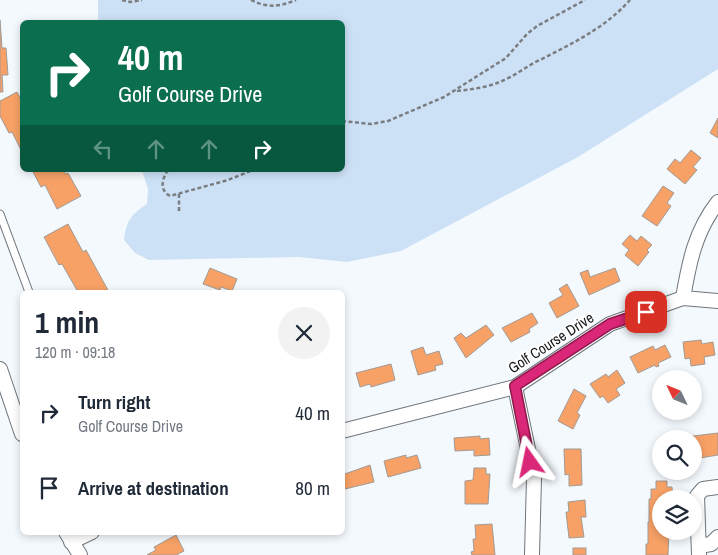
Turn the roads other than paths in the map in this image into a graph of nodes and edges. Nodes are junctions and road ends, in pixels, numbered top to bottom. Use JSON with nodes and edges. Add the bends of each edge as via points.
{"nodes":[{"id":1,"x":718,"y":202,"type":"edge"},
{"id":2,"x":0,"y":214,"type":"edge"},
{"id":3,"x":28,"y":290,"type":"edge"},
{"id":4,"x":683,"y":298,"type":"junction"},
{"id":5,"x":718,"y":301,"type":"edge"},
{"id":6,"x":0,"y":369,"type":"edge"},
{"id":7,"x":515,"y":386,"type":"junction"},
{"id":8,"x":20,"y":428,"type":"edge"},
{"id":9,"x":345,"y":430,"type":"edge"},
{"id":10,"x":718,"y":488,"type":"edge"},
{"id":11,"x":69,"y":537,"type":"edge"},
{"id":12,"x":718,"y":537,"type":"edge"},
{"id":13,"x":699,"y":551,"type":"edge"},
{"id":14,"x":80,"y":555,"type":"edge"},
{"id":15,"x":532,"y":555,"type":"edge"}],
"edges":[{"from":1,"to":4,"type":"street","via":[[704,219],[690,257]]},
{"from":2,"to":3,"type":"lane"},
{"from":4,"to":5,"type":"street","name":"Golf Course Drive"},
{"from":4,"to":7,"type":"street","name":"Golf Course Drive","via":[[610,324]]},
{"from":6,"to":8,"type":"street"},
{"from":7,"to":9,"type":"street","name":"Golf Course Drive"},
{"from":7,"to":15,"type":"street","via":[[534,478]]},
{"from":10,"to":13,"type":"street","via":[[703,489],[697,496]]},
{"from":11,"to":14,"type":"street"},
{"from":12,"to":13,"type":"street"}]}
